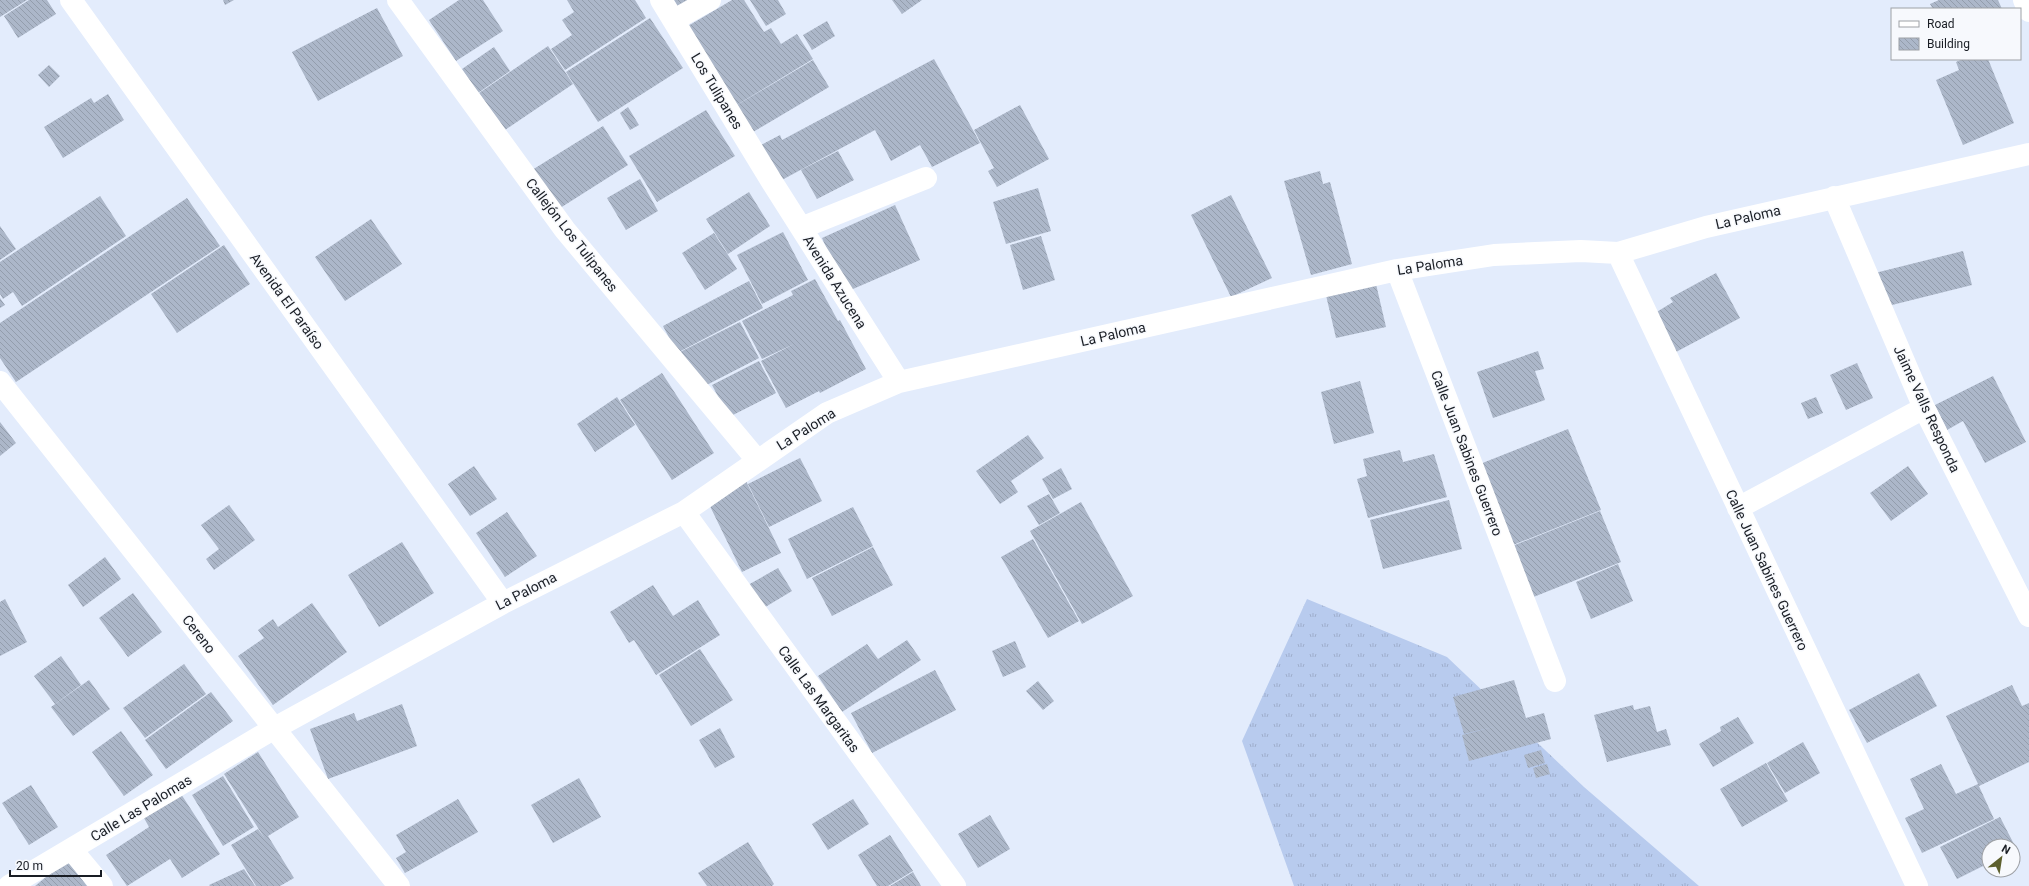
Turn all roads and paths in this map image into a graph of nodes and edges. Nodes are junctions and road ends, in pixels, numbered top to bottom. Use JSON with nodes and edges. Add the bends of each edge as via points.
{"nodes":[{"id":1,"x":71,"y":0,"type":"edge"},
{"id":2,"x":398,"y":0,"type":"edge"},
{"id":3,"x":661,"y":0,"type":"edge"},
{"id":4,"x":710,"y":0,"type":"edge"},
{"id":5,"x":2024,"y":0,"type":"edge"},
{"id":6,"x":2029,"y":11,"type":"edge"},
{"id":7,"x":674,"y":20,"type":"junction"},
{"id":8,"x":2029,"y":154,"type":"edge"},
{"id":9,"x":926,"y":178,"type":"dead end"},
{"id":10,"x":772,"y":182,"type":"joint"},
{"id":11,"x":1834,"y":197,"type":"junction"},
{"id":12,"x":801,"y":228,"type":"junction"},
{"id":13,"x":1618,"y":253,"type":"junction"},
{"id":14,"x":1397,"y":270,"type":"junction"},
{"id":15,"x":0,"y":382,"type":"edge"},
{"id":16,"x":899,"y":382,"type":"junction"},
{"id":17,"x":1924,"y":408,"type":"junction"},
{"id":18,"x":757,"y":460,"type":"junction"},
{"id":19,"x":1738,"y":508,"type":"junction"},
{"id":20,"x":684,"y":512,"type":"junction"},
{"id":21,"x":503,"y":602,"type":"junction"},
{"id":22,"x":2029,"y":616,"type":"edge"},
{"id":23,"x":1555,"y":681,"type":"dead end"},
{"id":24,"x":273,"y":729,"type":"junction"},
{"id":25,"x":71,"y":849,"type":"junction"},
{"id":26,"x":9,"y":886,"type":"edge"},
{"id":27,"x":102,"y":886,"type":"edge"},
{"id":28,"x":399,"y":886,"type":"edge"},
{"id":29,"x":955,"y":886,"type":"edge"},
{"id":30,"x":1917,"y":886,"type":"edge"}],
"edges":[{"from":1,"to":21,"type":"street","name":"Avenida El Paraíso"},
{"from":2,"to":18,"type":"street","name":"Callejón Los Tulipanes","via":[[565,230]]},
{"from":3,"to":7,"type":"street","name":"Los Tulipanes"},
{"from":4,"to":7,"type":"street"},
{"from":5,"to":6,"type":"street"},
{"from":7,"to":10,"type":"street","name":"Los Tulipanes"},
{"from":8,"to":11,"type":"street","name":"La Paloma"},
{"from":9,"to":12,"type":"street"},
{"from":10,"to":12,"type":"street","name":"Avenida Azucena"},
{"from":11,"to":13,"type":"street","name":"La Paloma","via":[[1706,227]]},
{"from":11,"to":17,"type":"street","name":"Jaime Valls Responda"},
{"from":12,"to":16,"type":"street","name":"Avenida Azucena"},
{"from":13,"to":14,"type":"street","name":"La Paloma","via":[[1581,251],[1494,256]]},
{"from":13,"to":19,"type":"street","name":"Calle Juan Sabines Guerrero"},
{"from":14,"to":16,"type":"street","name":"La Paloma"},
{"from":14,"to":23,"type":"street","name":"Calle Juan Sabines Guerrero"},
{"from":15,"to":24,"type":"street","name":"Cereno"},
{"from":16,"to":18,"type":"street","name":"La Paloma","via":[[827,413]]},
{"from":17,"to":19,"type":"street"},
{"from":17,"to":22,"type":"street","name":"Jaime Valls Responda"},
{"from":18,"to":20,"type":"street","name":"La Paloma"},
{"from":19,"to":30,"type":"street","name":"Calle Juan Sabines Guerrero"},
{"from":20,"to":21,"type":"street","name":"La Paloma"},
{"from":20,"to":29,"type":"street","name":"Calle Las Margaritas"},
{"from":21,"to":24,"type":"street","name":"La Paloma"},
{"from":24,"to":25,"type":"street","name":"Calle Las Palomas"},
{"from":24,"to":28,"type":"street","name":"Cereno"},
{"from":25,"to":26,"type":"street","name":"Calle Las Palomas"},
{"from":25,"to":27,"type":"street"}]}
